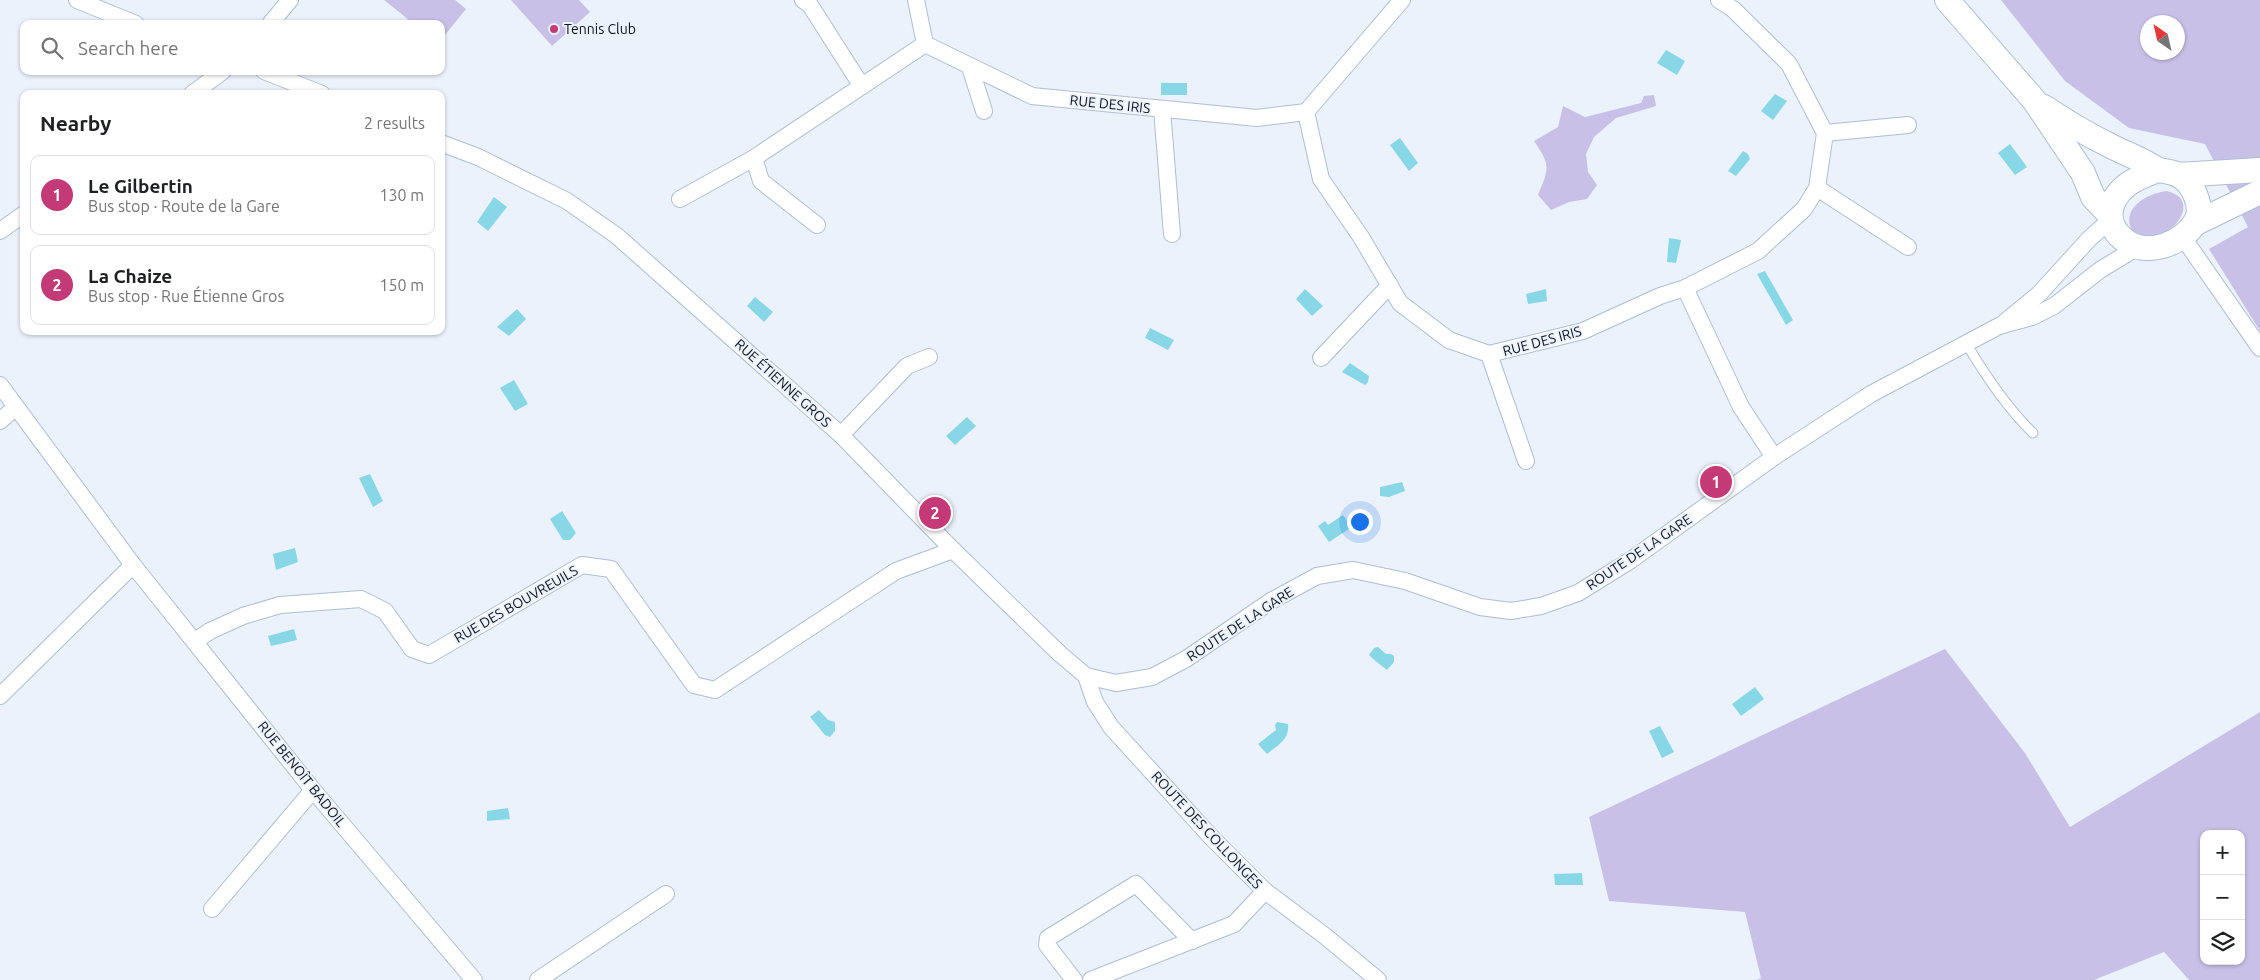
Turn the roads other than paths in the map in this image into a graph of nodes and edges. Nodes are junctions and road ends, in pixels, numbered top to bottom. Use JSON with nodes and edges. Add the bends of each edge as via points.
{"nodes":[{"id":1,"x":77,"y":0,"type":"edge"},
{"id":2,"x":290,"y":0,"type":"edge"},
{"id":3,"x":803,"y":0,"type":"edge"},
{"id":4,"x":916,"y":0,"type":"edge"},
{"id":5,"x":1402,"y":0,"type":"edge"},
{"id":6,"x":1719,"y":0,"type":"edge"},
{"id":7,"x":1947,"y":0,"type":"edge"},
{"id":8,"x":126,"y":20,"type":"edge"},
{"id":9,"x":273,"y":20,"type":"edge"},
{"id":10,"x":925,"y":44,"type":"junction"},
{"id":11,"x":970,"y":67,"type":"junction"},
{"id":12,"x":218,"y":75,"type":"edge"},
{"id":13,"x":274,"y":75,"type":"edge"},
{"id":14,"x":861,"y":85,"type":"junction"},
{"id":15,"x":198,"y":90,"type":"edge"},
{"id":16,"x":312,"y":90,"type":"edge"},
{"id":17,"x":2034,"y":100,"type":"junction"},
{"id":18,"x":1162,"y":109,"type":"junction"},
{"id":19,"x":984,"y":111,"type":"dead end"},
{"id":20,"x":1306,"y":112,"type":"junction"},
{"id":21,"x":1908,"y":125,"type":"dead end"},
{"id":22,"x":1825,"y":132,"type":"junction"},
{"id":23,"x":445,"y":145,"type":"edge"},
{"id":24,"x":754,"y":158,"type":"junction"},
{"id":25,"x":2260,"y":170,"type":"edge"},
{"id":26,"x":2168,"y":172,"type":"junction"},
{"id":27,"x":1817,"y":188,"type":"junction"},
{"id":28,"x":2260,"y":192,"type":"edge"},
{"id":29,"x":680,"y":199,"type":"dead end"},
{"id":30,"x":20,"y":217,"type":"edge"},
{"id":31,"x":2110,"y":218,"type":"junction"},
{"id":32,"x":817,"y":225,"type":"dead end"},
{"id":33,"x":2189,"y":229,"type":"junction"},
{"id":34,"x":0,"y":231,"type":"edge"},
{"id":35,"x":1172,"y":234,"type":"dead end"},
{"id":36,"x":1908,"y":247,"type":"dead end"},
{"id":37,"x":2138,"y":248,"type":"junction"},
{"id":38,"x":1390,"y":285,"type":"junction"},
{"id":39,"x":1685,"y":288,"type":"junction"},
{"id":40,"x":1999,"y":326,"type":"junction"},
{"id":41,"x":1966,"y":343,"type":"junction"},
{"id":42,"x":2260,"y":348,"type":"edge"},
{"id":43,"x":1489,"y":354,"type":"junction"},
{"id":44,"x":929,"y":357,"type":"dead end"},
{"id":45,"x":1321,"y":358,"type":"dead end"},
{"id":46,"x":0,"y":385,"type":"edge"},
{"id":47,"x":16,"y":407,"type":"junction"},
{"id":48,"x":0,"y":422,"type":"edge"},
{"id":49,"x":2033,"y":433,"type":"dead end"},
{"id":50,"x":841,"y":435,"type":"junction"},
{"id":51,"x":1774,"y":457,"type":"junction"},
{"id":52,"x":1526,"y":461,"type":"dead end"},
{"id":53,"x":953,"y":550,"type":"junction"},
{"id":54,"x":133,"y":565,"type":"junction"},
{"id":55,"x":195,"y":641,"type":"junction"},
{"id":56,"x":1086,"y":676,"type":"junction"},
{"id":57,"x":0,"y":696,"type":"edge"},
{"id":58,"x":313,"y":790,"type":"junction"},
{"id":59,"x":1265,"y":891,"type":"junction"},
{"id":60,"x":666,"y":894,"type":"dead end"},
{"id":61,"x":212,"y":909,"type":"dead end"},
{"id":62,"x":1192,"y":941,"type":"junction"},
{"id":63,"x":474,"y":980,"type":"edge"},
{"id":64,"x":538,"y":980,"type":"edge"},
{"id":65,"x":1074,"y":980,"type":"edge"},
{"id":66,"x":1090,"y":980,"type":"edge"},
{"id":67,"x":1378,"y":980,"type":"edge"}],
"edges":[{"from":1,"to":8,"type":"street"},
{"from":2,"to":9,"type":"street"},
{"from":3,"to":14,"type":"street","via":[[810,5]]},
{"from":4,"to":10,"type":"street"},
{"from":5,"to":20,"type":"street"},
{"from":6,"to":22,"type":"street","via":[[1733,9],[1789,64]]},
{"from":7,"to":17,"type":"main road"},
{"from":10,"to":11,"type":"street","name":"RUE DES IRIS"},
{"from":10,"to":14,"type":"street"},
{"from":11,"to":18,"type":"street","name":"RUE DES IRIS","via":[[1032,96]]},
{"from":11,"to":19,"type":"street"},
{"from":12,"to":15,"type":"street"},
{"from":13,"to":16,"type":"street"},
{"from":14,"to":24,"type":"street"},
{"from":17,"to":26,"type":"main road","via":[[2074,127]]},
{"from":17,"to":31,"type":"main road","via":[[2083,172],[2093,197]]},
{"from":18,"to":20,"type":"street","name":"RUE DES IRIS","via":[[1257,118]]},
{"from":18,"to":35,"type":"street"},
{"from":20,"to":38,"type":"street","name":"RUE DES IRIS","via":[[1321,179]]},
{"from":21,"to":22,"type":"street"},
{"from":22,"to":27,"type":"street"},
{"from":23,"to":50,"type":"street","name":"RUE ÉTIENNE GROS","via":[[478,157],[567,201],[617,236]]},
{"from":24,"to":29,"type":"street"},
{"from":24,"to":32,"type":"street","via":[[761,181]]},
{"from":25,"to":26,"type":"main road","name":"ROUTE DE LA GARE"},
{"from":26,"to":31,"type":"main road","name":"ROUTE DE LA GARE","via":[[2127,185],[2115,198]]},
{"from":26,"to":33,"type":"main road","via":[[2188,184],[2196,195],[2199,208]]},
{"from":27,"to":36,"type":"street"},
{"from":27,"to":39,"type":"street","name":"RUE DES IRIS","via":[[1804,209],[1758,251]]},
{"from":28,"to":33,"type":"main road","name":"ROUTE DE LA GARE"},
{"from":30,"to":34,"type":"street"},
{"from":31,"to":37,"type":"main road","via":[[2114,230]]},
{"from":31,"to":40,"type":"street","name":"ROUTE DE LA GARE","via":[[2039,294]]},
{"from":33,"to":37,"type":"main road","name":"ROUTE DE LA GARE","via":[[2164,246]]},
{"from":33,"to":42,"type":"street"},
{"from":37,"to":40,"type":"street","name":"ROUTE DE LA GARE","via":[[2100,270],[2054,306],[2032,317]]},
{"from":38,"to":43,"type":"street","name":"RUE DES IRIS","via":[[1400,303],[1449,340]]},
{"from":38,"to":45,"type":"street"},
{"from":39,"to":43,"type":"street","name":"RUE DES IRIS","via":[[1583,331]]},
{"from":39,"to":51,"type":"street","via":[[1741,407]]},
{"from":40,"to":41,"type":"street","name":"ROUTE DE LA GARE"},
{"from":41,"to":49,"type":"lane","via":[[1993,385]]},
{"from":41,"to":51,"type":"street","name":"ROUTE DE LA GARE","via":[[1870,394]]},
{"from":43,"to":52,"type":"street"},
{"from":44,"to":50,"type":"street","via":[[907,366]]},
{"from":46,"to":47,"type":"street","name":"RUE BENOÎT BADOIL"},
{"from":47,"to":48,"type":"street"},
{"from":47,"to":54,"type":"street","name":"RUE BENOÎT BADOIL"},
{"from":50,"to":53,"type":"street","name":"RUE ÉTIENNE GROS"},
{"from":51,"to":56,"type":"street","name":"ROUTE DE LA GARE","via":[[1631,560],[1578,593],[1541,606],[1511,611],[1480,607],[1405,581],[1354,570],[1344,571],[1317,576],[1271,601],[1152,678],[1116,683]]},
{"from":53,"to":55,"type":"street","name":"RUE DES BOUVREUILS","via":[[896,571],[716,690],[694,685],[611,569],[582,565],[429,655],[412,650],[385,611],[361,599],[280,605],[242,616]]},
{"from":53,"to":56,"type":"street","name":"RUE ÉTIENNE GROS"},
{"from":54,"to":55,"type":"street","name":"RUE BENOÎT BADOIL"},
{"from":54,"to":57,"type":"street"},
{"from":55,"to":58,"type":"street","name":"RUE BENOÎT BADOIL"},
{"from":56,"to":59,"type":"street","name":"ROUTE DES COLLONGES","via":[[1095,702],[1111,727]]},
{"from":58,"to":61,"type":"street"},
{"from":58,"to":63,"type":"street","name":"RUE BENOÎT BADOIL"},
{"from":59,"to":62,"type":"street","via":[[1234,924]]},
{"from":59,"to":67,"type":"street","name":"ROUTE DES COLLONGES"},
{"from":60,"to":64,"type":"street"},
{"from":62,"to":65,"type":"street","via":[[1136,884],[1048,938],[1047,945]]},
{"from":62,"to":66,"type":"street"}]}
